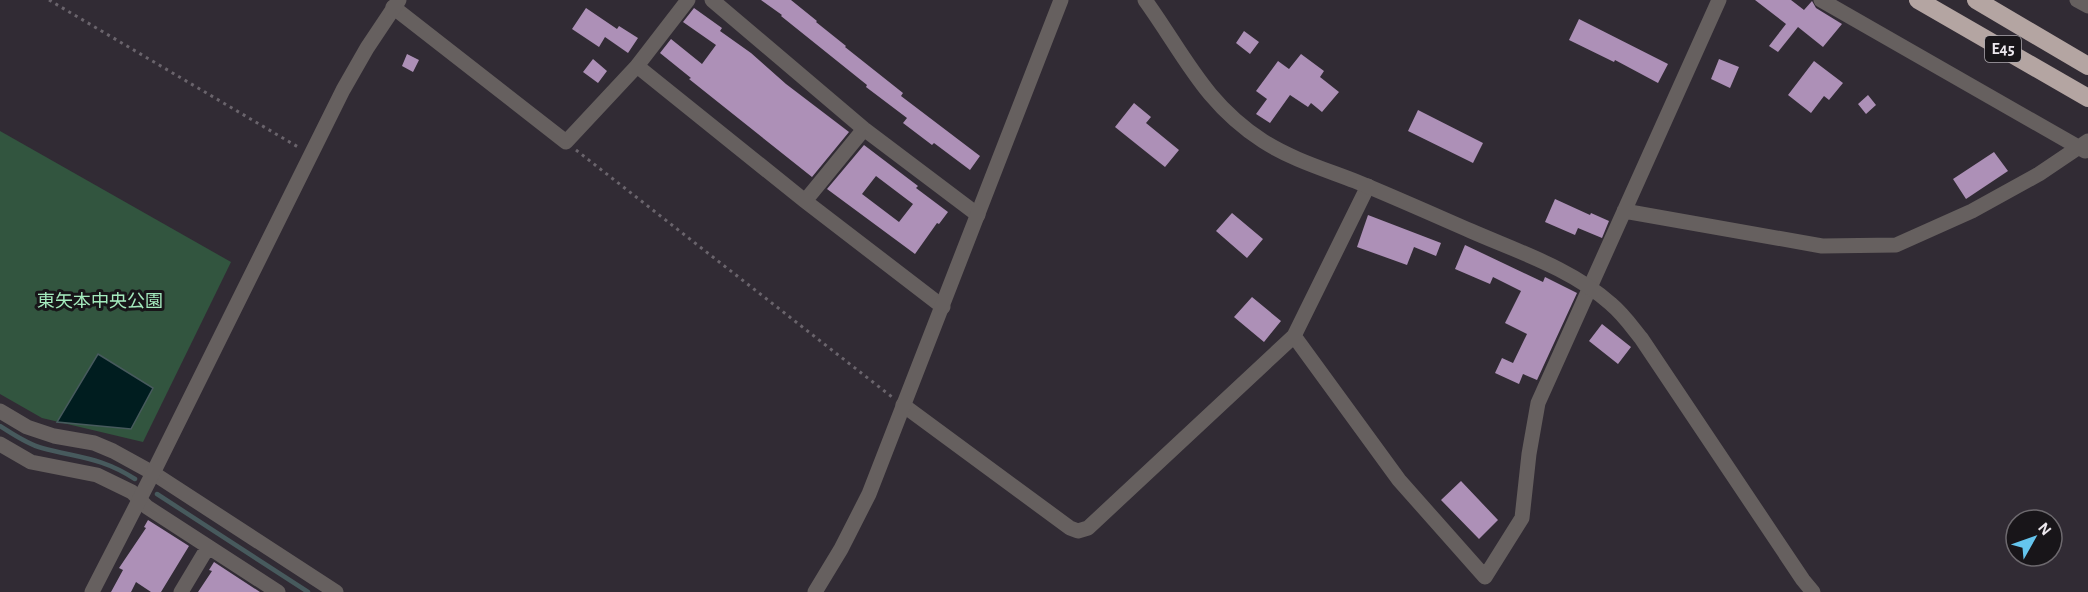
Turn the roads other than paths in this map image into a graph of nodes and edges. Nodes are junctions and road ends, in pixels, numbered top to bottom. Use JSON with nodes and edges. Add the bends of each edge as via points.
{"nodes":[{"id":1,"x":688,"y":0,"type":"edge"},
{"id":2,"x":712,"y":0,"type":"edge"},
{"id":3,"x":1061,"y":0,"type":"edge"},
{"id":4,"x":1145,"y":0,"type":"edge"},
{"id":5,"x":1719,"y":0,"type":"edge"},
{"id":6,"x":1821,"y":0,"type":"edge"},
{"id":7,"x":1918,"y":0,"type":"edge"},
{"id":8,"x":1976,"y":0,"type":"edge"},
{"id":9,"x":2076,"y":0,"type":"edge"},
{"id":10,"x":396,"y":4,"type":"edge"},
{"id":11,"x":2088,"y":6,"type":"edge"},
{"id":12,"x":636,"y":66,"type":"junction"},
{"id":13,"x":2088,"y":66,"type":"edge"},
{"id":14,"x":2088,"y":98,"type":"edge"},
{"id":15,"x":864,"y":129,"type":"junction"},
{"id":16,"x":2085,"y":146,"type":"edge"},
{"id":17,"x":1368,"y":186,"type":"junction"},
{"id":18,"x":805,"y":201,"type":"junction"},
{"id":19,"x":1624,"y":212,"type":"junction"},
{"id":20,"x":978,"y":215,"type":"junction"},
{"id":21,"x":1589,"y":287,"type":"junction"},
{"id":22,"x":943,"y":307,"type":"junction"},
{"id":23,"x":1294,"y":336,"type":"junction"},
{"id":24,"x":903,"y":405,"type":"junction"},
{"id":25,"x":0,"y":411,"type":"edge"},
{"id":26,"x":0,"y":444,"type":"edge"},
{"id":27,"x":153,"y":473,"type":"junction"},
{"id":28,"x":139,"y":499,"type":"junction"},
{"id":29,"x":208,"y":547,"type":"junction"},
{"id":30,"x":272,"y":591,"type":"edge"},
{"id":31,"x":92,"y":592,"type":"edge"},
{"id":32,"x":181,"y":592,"type":"edge"},
{"id":33,"x":336,"y":592,"type":"edge"},
{"id":34,"x":815,"y":592,"type":"edge"},
{"id":35,"x":1813,"y":592,"type":"edge"}],
"edges":[{"from":1,"to":12,"type":"street"},
{"from":2,"to":15,"type":"street"},
{"from":3,"to":20,"type":"street"},
{"from":4,"to":17,"type":"street","via":[[1195,76],[1226,113],[1288,154]]},
{"from":5,"to":19,"type":"street"},
{"from":6,"to":16,"type":"street"},
{"from":7,"to":14,"type":"highway","number":"E45"},
{"from":8,"to":13,"type":"highway","number":"E45"},
{"from":9,"to":11,"type":"street"},
{"from":10,"to":12,"type":"street","via":[[566,142]]},
{"from":10,"to":27,"type":"street","via":[[343,90]]},
{"from":12,"to":18,"type":"street"},
{"from":15,"to":18,"type":"street"},
{"from":15,"to":20,"type":"street"},
{"from":16,"to":19,"type":"street","via":[[1972,211],[1896,245],[1822,246]]},
{"from":17,"to":21,"type":"street","via":[[1553,266]]},
{"from":17,"to":23,"type":"street"},
{"from":18,"to":22,"type":"street"},
{"from":19,"to":21,"type":"street"},
{"from":20,"to":22,"type":"street"},
{"from":21,"to":23,"type":"street","via":[[1539,403],[1522,518],[1485,578],[1399,480]]},
{"from":21,"to":35,"type":"street","via":[[1612,305],[1641,338]]},
{"from":22,"to":24,"type":"street"},
{"from":23,"to":24,"type":"street","via":[[1088,528],[1078,531]]},
{"from":24,"to":34,"type":"street","via":[[869,494]]},
{"from":25,"to":27,"type":"street","via":[[27,427],[94,443]]},
{"from":26,"to":28,"type":"street","via":[[31,462],[97,475]]},
{"from":27,"to":28,"type":"street"},
{"from":27,"to":33,"type":"street"},
{"from":28,"to":29,"type":"street"},
{"from":28,"to":31,"type":"street"},
{"from":29,"to":30,"type":"street"},
{"from":29,"to":32,"type":"street"}]}
